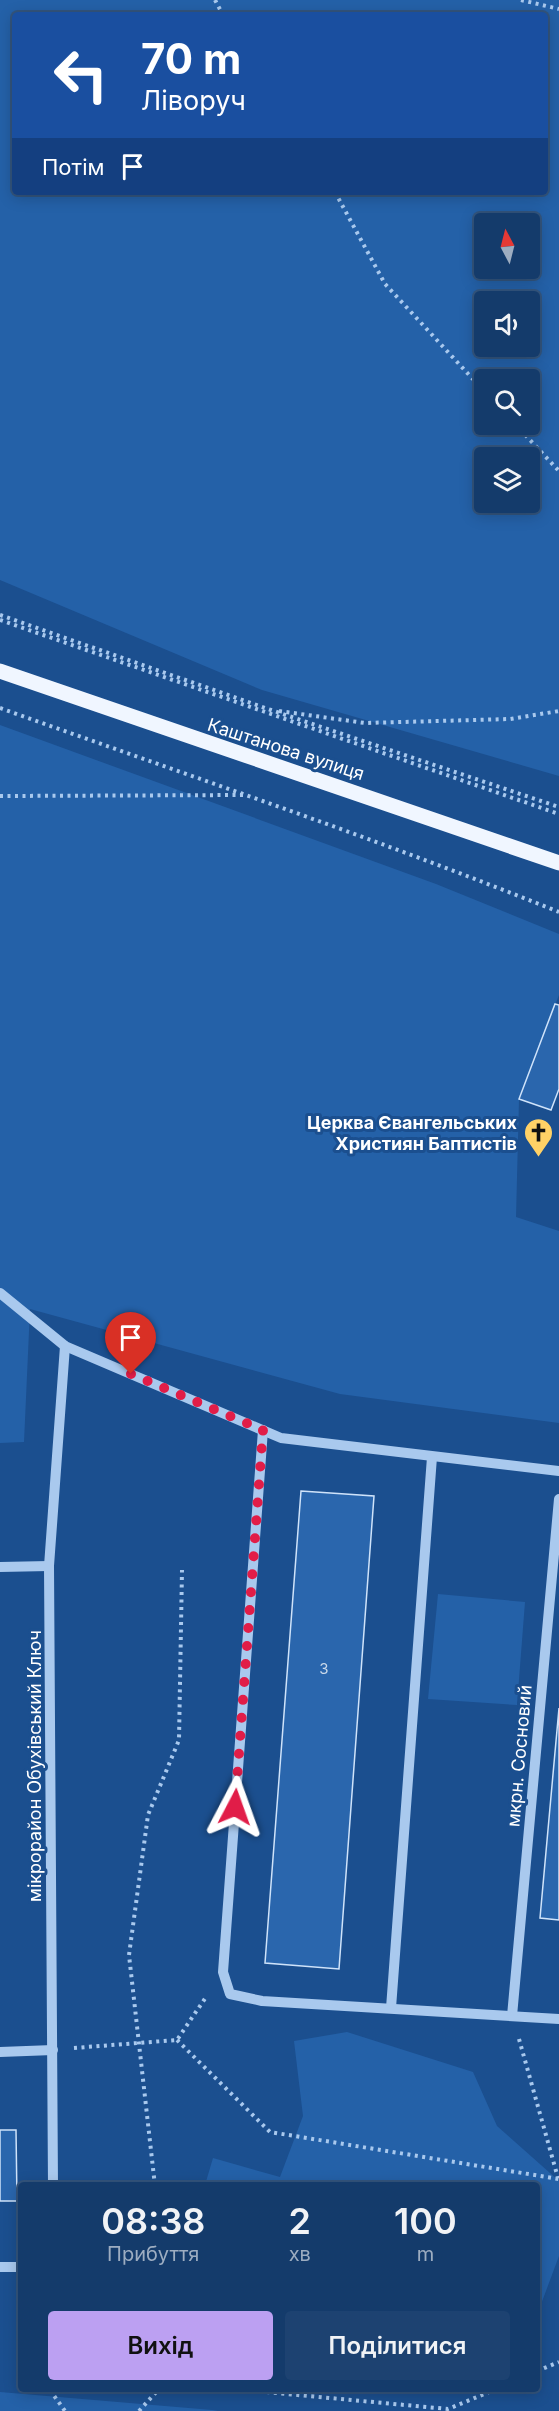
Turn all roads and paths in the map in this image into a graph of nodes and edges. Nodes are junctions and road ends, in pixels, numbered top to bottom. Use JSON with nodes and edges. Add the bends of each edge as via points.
{"nodes":[{"id":1,"x":521,"y":0,"type":"edge"},
{"id":2,"x":559,"y":9,"type":"edge"},
{"id":3,"x":337,"y":195,"type":"edge"},
{"id":4,"x":474,"y":380,"type":"edge"},
{"id":5,"x":525,"y":435,"type":"edge"},
{"id":6,"x":559,"y":471,"type":"edge"},
{"id":7,"x":0,"y":615,"type":"edge"},
{"id":8,"x":0,"y":620,"type":"edge"},
{"id":9,"x":0,"y":671,"type":"edge"},
{"id":10,"x":0,"y":708,"type":"edge"},
{"id":11,"x":270,"y":710,"type":"junction"},
{"id":12,"x":559,"y":711,"type":"edge"},
{"id":13,"x":250,"y":795,"type":"junction"},
{"id":14,"x":0,"y":796,"type":"edge"},
{"id":15,"x":559,"y":807,"type":"edge"},
{"id":16,"x":559,"y":814,"type":"edge"},
{"id":17,"x":559,"y":863,"type":"edge"},
{"id":18,"x":559,"y":912,"type":"edge"},
{"id":19,"x":0,"y":1293,"type":"edge"},
{"id":20,"x":64,"y":1346,"type":"junction"},
{"id":21,"x":263,"y":1430,"type":"junction"},
{"id":22,"x":432,"y":1457,"type":"junction"},
{"id":23,"x":559,"y":1471,"type":"edge"},
{"id":24,"x":559,"y":1499,"type":"edge"},
{"id":25,"x":49,"y":1566,"type":"junction"},
{"id":26,"x":0,"y":1567,"type":"edge"},
{"id":27,"x":182,"y":1570,"type":"dead end"},
{"id":28,"x":223,"y":1972,"type":"junction"},
{"id":29,"x":391,"y":2008,"type":"junction"},
{"id":30,"x":512,"y":2016,"type":"junction"},
{"id":31,"x":559,"y":2019,"type":"edge"},
{"id":32,"x":177,"y":2040,"type":"junction"},
{"id":33,"x":139,"y":2043,"type":"junction"},
{"id":34,"x":53,"y":2050,"type":"junction"},
{"id":35,"x":0,"y":2052,"type":"edge"},
{"id":36,"x":558,"y":2179,"type":"edge"},
{"id":37,"x":53,"y":2182,"type":"edge"},
{"id":38,"x":155,"y":2182,"type":"edge"},
{"id":39,"x":0,"y":2267,"type":"edge"},
{"id":40,"x":18,"y":2267,"type":"edge"},
{"id":41,"x":559,"y":2362,"type":"edge"},
{"id":42,"x":540,"y":2370,"type":"edge"},
{"id":43,"x":51,"y":2392,"type":"edge"},
{"id":44,"x":156,"y":2392,"type":"edge"},
{"id":45,"x":265,"y":2392,"type":"edge"},
{"id":46,"x":489,"y":2392,"type":"edge"},
{"id":47,"x":65,"y":2411,"type":"edge"},
{"id":48,"x":139,"y":2411,"type":"edge"}],
"edges":[{"from":1,"to":2,"type":"path"},
{"from":3,"to":4,"type":"path","via":[[385,284]]},
{"from":5,"to":6,"type":"path"},
{"from":7,"to":11,"type":"path"},
{"from":8,"to":16,"type":"path"},
{"from":9,"to":17,"type":"main road","name":"Каштанова вулиця"},
{"from":10,"to":13,"type":"path"},
{"from":11,"to":12,"type":"path","via":[[365,723],[510,719]]},
{"from":11,"to":15,"type":"path"},
{"from":13,"to":14,"type":"path"},
{"from":13,"to":18,"type":"path"},
{"from":19,"to":20,"type":"street"},
{"from":20,"to":21,"type":"street"},
{"from":20,"to":25,"type":"street","name":"мікрорайон Обухівський Ключ"},
{"from":21,"to":22,"type":"street","via":[[281,1438]]},
{"from":21,"to":28,"type":"street"},
{"from":22,"to":23,"type":"street"},
{"from":22,"to":29,"type":"street"},
{"from":24,"to":30,"type":"street","name":"мкрн. Сосновий"},
{"from":25,"to":26,"type":"street"},
{"from":25,"to":34,"type":"street","name":"мікрорайон Обухівський Ключ"},
{"from":27,"to":33,"type":"path","via":[[179,1740],[148,1815],[129,1955]]},
{"from":28,"to":29,"type":"street","via":[[230,1994],[262,2001]]},
{"from":28,"to":32,"type":"path"},
{"from":29,"to":30,"type":"street"},
{"from":30,"to":31,"type":"street"},
{"from":30,"to":36,"type":"path"},
{"from":32,"to":33,"type":"path"},
{"from":32,"to":36,"type":"path","via":[[270,2132]]},
{"from":33,"to":34,"type":"path"},
{"from":33,"to":38,"type":"path"},
{"from":34,"to":35,"type":"street"},
{"from":34,"to":37,"type":"street","name":"мікрорайон Обухівський Ключ"},
{"from":39,"to":40,"type":"street"},
{"from":41,"to":42,"type":"path"},
{"from":43,"to":47,"type":"path"},
{"from":44,"to":48,"type":"path"},
{"from":45,"to":46,"type":"path","via":[[448,2409]]}]}
